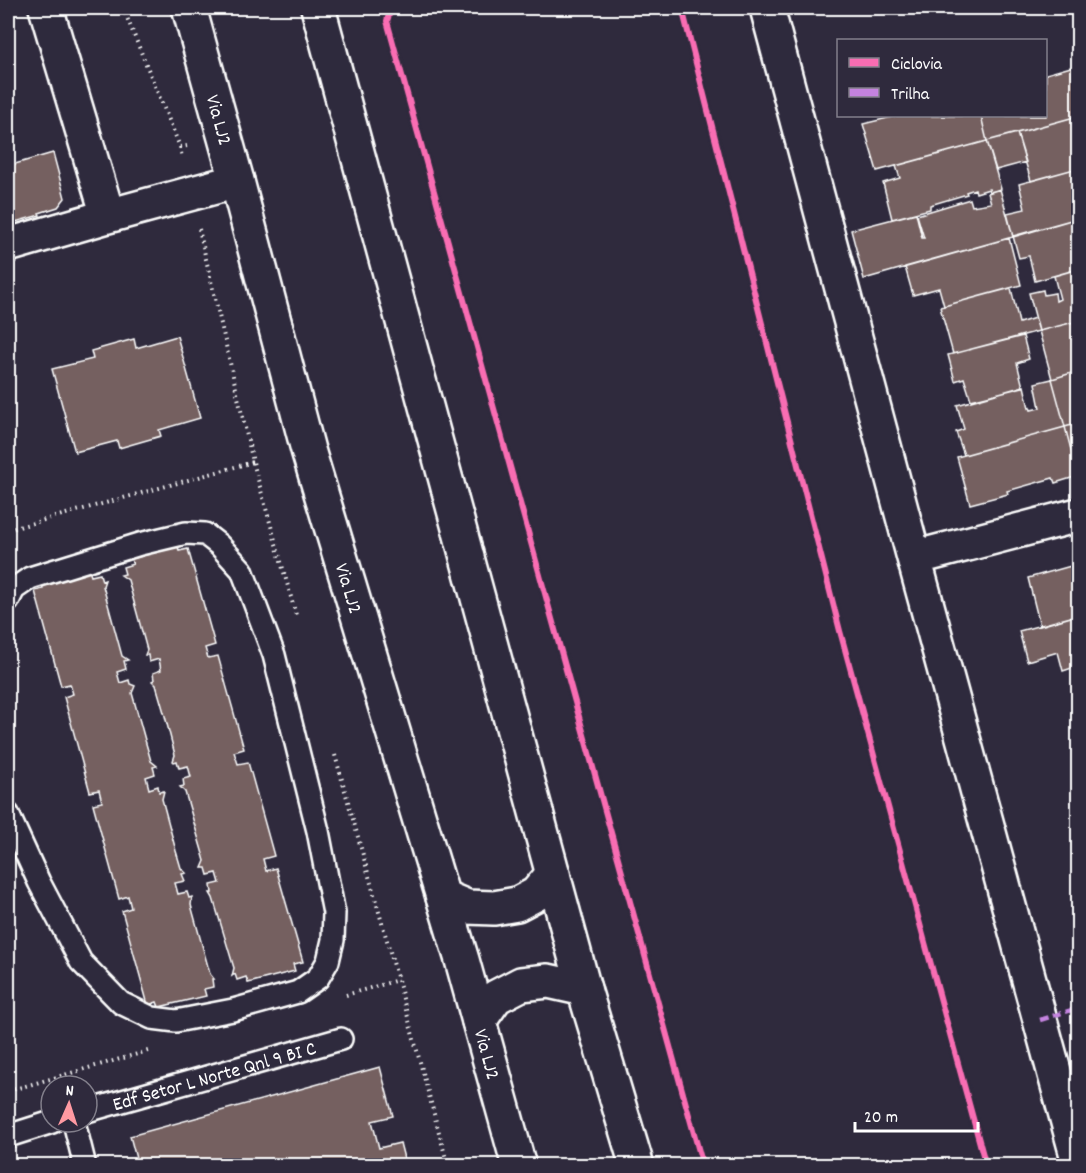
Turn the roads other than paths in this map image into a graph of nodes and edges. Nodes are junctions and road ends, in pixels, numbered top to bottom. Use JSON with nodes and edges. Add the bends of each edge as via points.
{"nodes":[{"id":1,"x":46,"y":8,"type":"edge"},
{"id":2,"x":189,"y":8,"type":"edge"},
{"id":3,"x":318,"y":8,"type":"edge"},
{"id":4,"x":768,"y":8,"type":"edge"},
{"id":5,"x":237,"y":181,"type":"junction"},
{"id":6,"x":108,"y":216,"type":"junction"},
{"id":7,"x":8,"y":245,"type":"edge"},
{"id":8,"x":1078,"y":515,"type":"edge"},
{"id":9,"x":914,"y":558,"type":"junction"},
{"id":10,"x":8,"y":601,"type":"edge"},
{"id":11,"x":8,"y":814,"type":"edge"},
{"id":12,"x":553,"y":874,"type":"junction"},
{"id":13,"x":443,"y":897,"type":"junction"},
{"id":14,"x":584,"y":989,"type":"junction"},
{"id":15,"x":479,"y":1021,"type":"junction"},
{"id":16,"x":341,"y":1039,"type":"dead end"},
{"id":17,"x":99,"y":1109,"type":"edge"},
{"id":18,"x":39,"y":1126,"type":"edge"},
{"id":19,"x":77,"y":1134,"type":"edge"},
{"id":20,"x":8,"y":1136,"type":"edge"},
{"id":21,"x":1078,"y":1159,"type":"edge"},
{"id":22,"x":85,"y":1166,"type":"edge"},
{"id":23,"x":519,"y":1166,"type":"edge"},
{"id":24,"x":636,"y":1166,"type":"edge"}],
"edges":[{"from":1,"to":6,"type":"main road"},
{"from":2,"to":5,"type":"main road","name":"Via LJ2"},
{"from":3,"to":12,"type":"main road"},
{"from":4,"to":9,"type":"main road"},
{"from":5,"to":6,"type":"main road"},
{"from":5,"to":13,"type":"main road","name":"Via LJ2","via":[[308,450]]},
{"from":6,"to":7,"type":"main road"},
{"from":8,"to":9,"type":"main road"},
{"from":9,"to":21,"type":"main road"},
{"from":10,"to":11,"type":"lane","via":[[14,589],[30,578],[186,533],[206,534],[243,570],[274,655],[318,831],[334,913],[328,961],[318,978],[298,992],[176,1021],[152,1018],[122,1003],[81,962]]},
{"from":12,"to":13,"type":"main road","via":[[536,894],[517,904],[466,907]]},
{"from":12,"to":14,"type":"main road"},
{"from":13,"to":15,"type":"main road","name":"Via LJ2"},
{"from":14,"to":15,"type":"main road","via":[[548,981],[520,984],[496,997]]},
{"from":14,"to":24,"type":"main road"},
{"from":15,"to":23,"type":"main road","name":"Via LJ2"},
{"from":16,"to":17,"type":"lane","name":"Edf Setor L Norte Qnl 9 BI C"},
{"from":18,"to":20,"type":"lane"},
{"from":19,"to":22,"type":"lane"}]}
